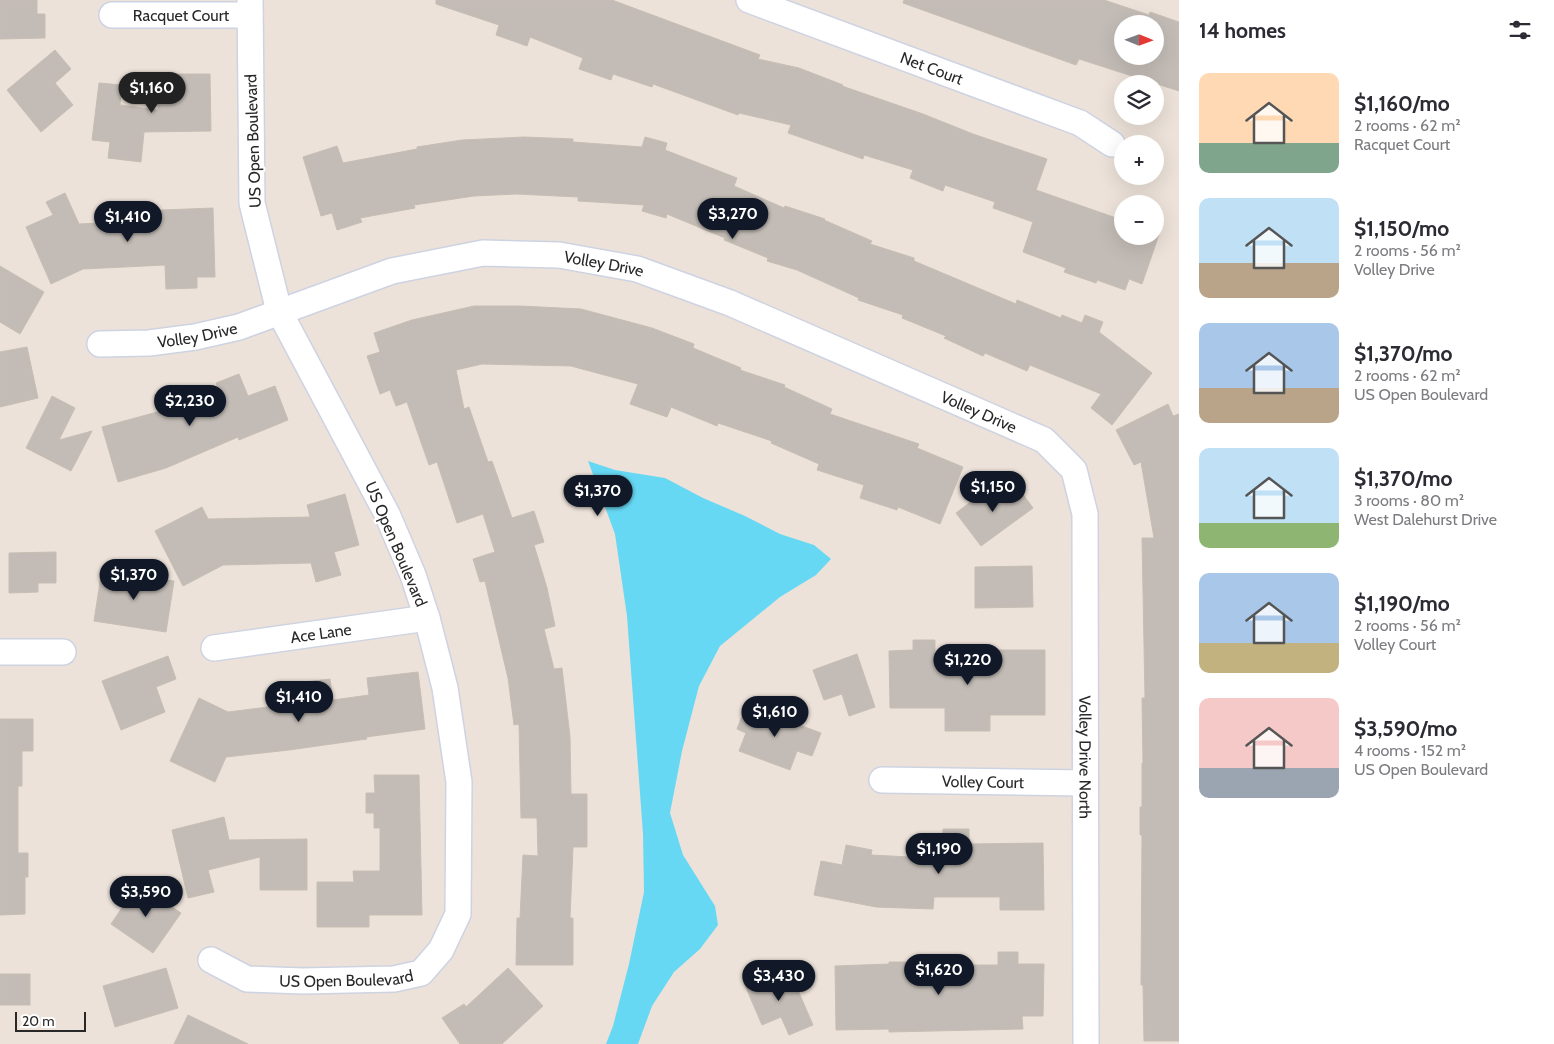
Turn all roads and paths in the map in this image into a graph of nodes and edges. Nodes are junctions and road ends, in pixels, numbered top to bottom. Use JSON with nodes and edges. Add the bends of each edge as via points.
{"nodes":[{"id":1,"x":749,"y":0,"type":"edge"},
{"id":2,"x":250,"y":7,"type":"edge"},
{"id":3,"x":112,"y":15,"type":"dead end"},
{"id":4,"x":1112,"y":144,"type":"dead end"},
{"id":5,"x":279,"y":311,"type":"junction"},
{"id":6,"x":100,"y":344,"type":"dead end"},
{"id":7,"x":1074,"y":470,"type":"joint"},
{"id":8,"x":427,"y":618,"type":"junction"},
{"id":9,"x":214,"y":648,"type":"dead end"},
{"id":10,"x":0,"y":652,"type":"edge"},
{"id":11,"x":63,"y":652,"type":"dead end"},
{"id":12,"x":882,"y":780,"type":"dead end"},
{"id":13,"x":1085,"y":783,"type":"junction"},
{"id":14,"x":211,"y":960,"type":"dead end"},
{"id":15,"x":1086,"y":1044,"type":"edge"}],
"edges":[{"from":1,"to":4,"type":"street","name":"Net Court","via":[[1080,123]]},
{"from":2,"to":3,"type":"street","name":"Racquet Court"},
{"from":2,"to":5,"type":"street","name":"US Open Boulevard","via":[[252,204]]},
{"from":5,"to":6,"type":"street","name":"Volley Drive","via":[[239,326],[195,337]]},
{"from":5,"to":7,"type":"street","name":"Volley Drive","via":[[392,271],[483,253],[559,255],[638,269],[730,303],[1044,440]]},
{"from":5,"to":8,"type":"street","name":"US Open Boulevard","via":[[386,514],[413,575]]},
{"from":7,"to":13,"type":"street","name":"Volley Drive North","via":[[1085,514]]},
{"from":8,"to":9,"type":"street","name":"Ace Lane"},
{"from":8,"to":14,"type":"street","name":"US Open Boulevard","via":[[445,688],[459,782],[458,914],[441,950],[421,974],[394,979],[247,979]]},
{"from":10,"to":11,"type":"street"},
{"from":12,"to":13,"type":"street","name":"Volley Court"},
{"from":13,"to":15,"type":"street","name":"Volley Drive North"}]}
